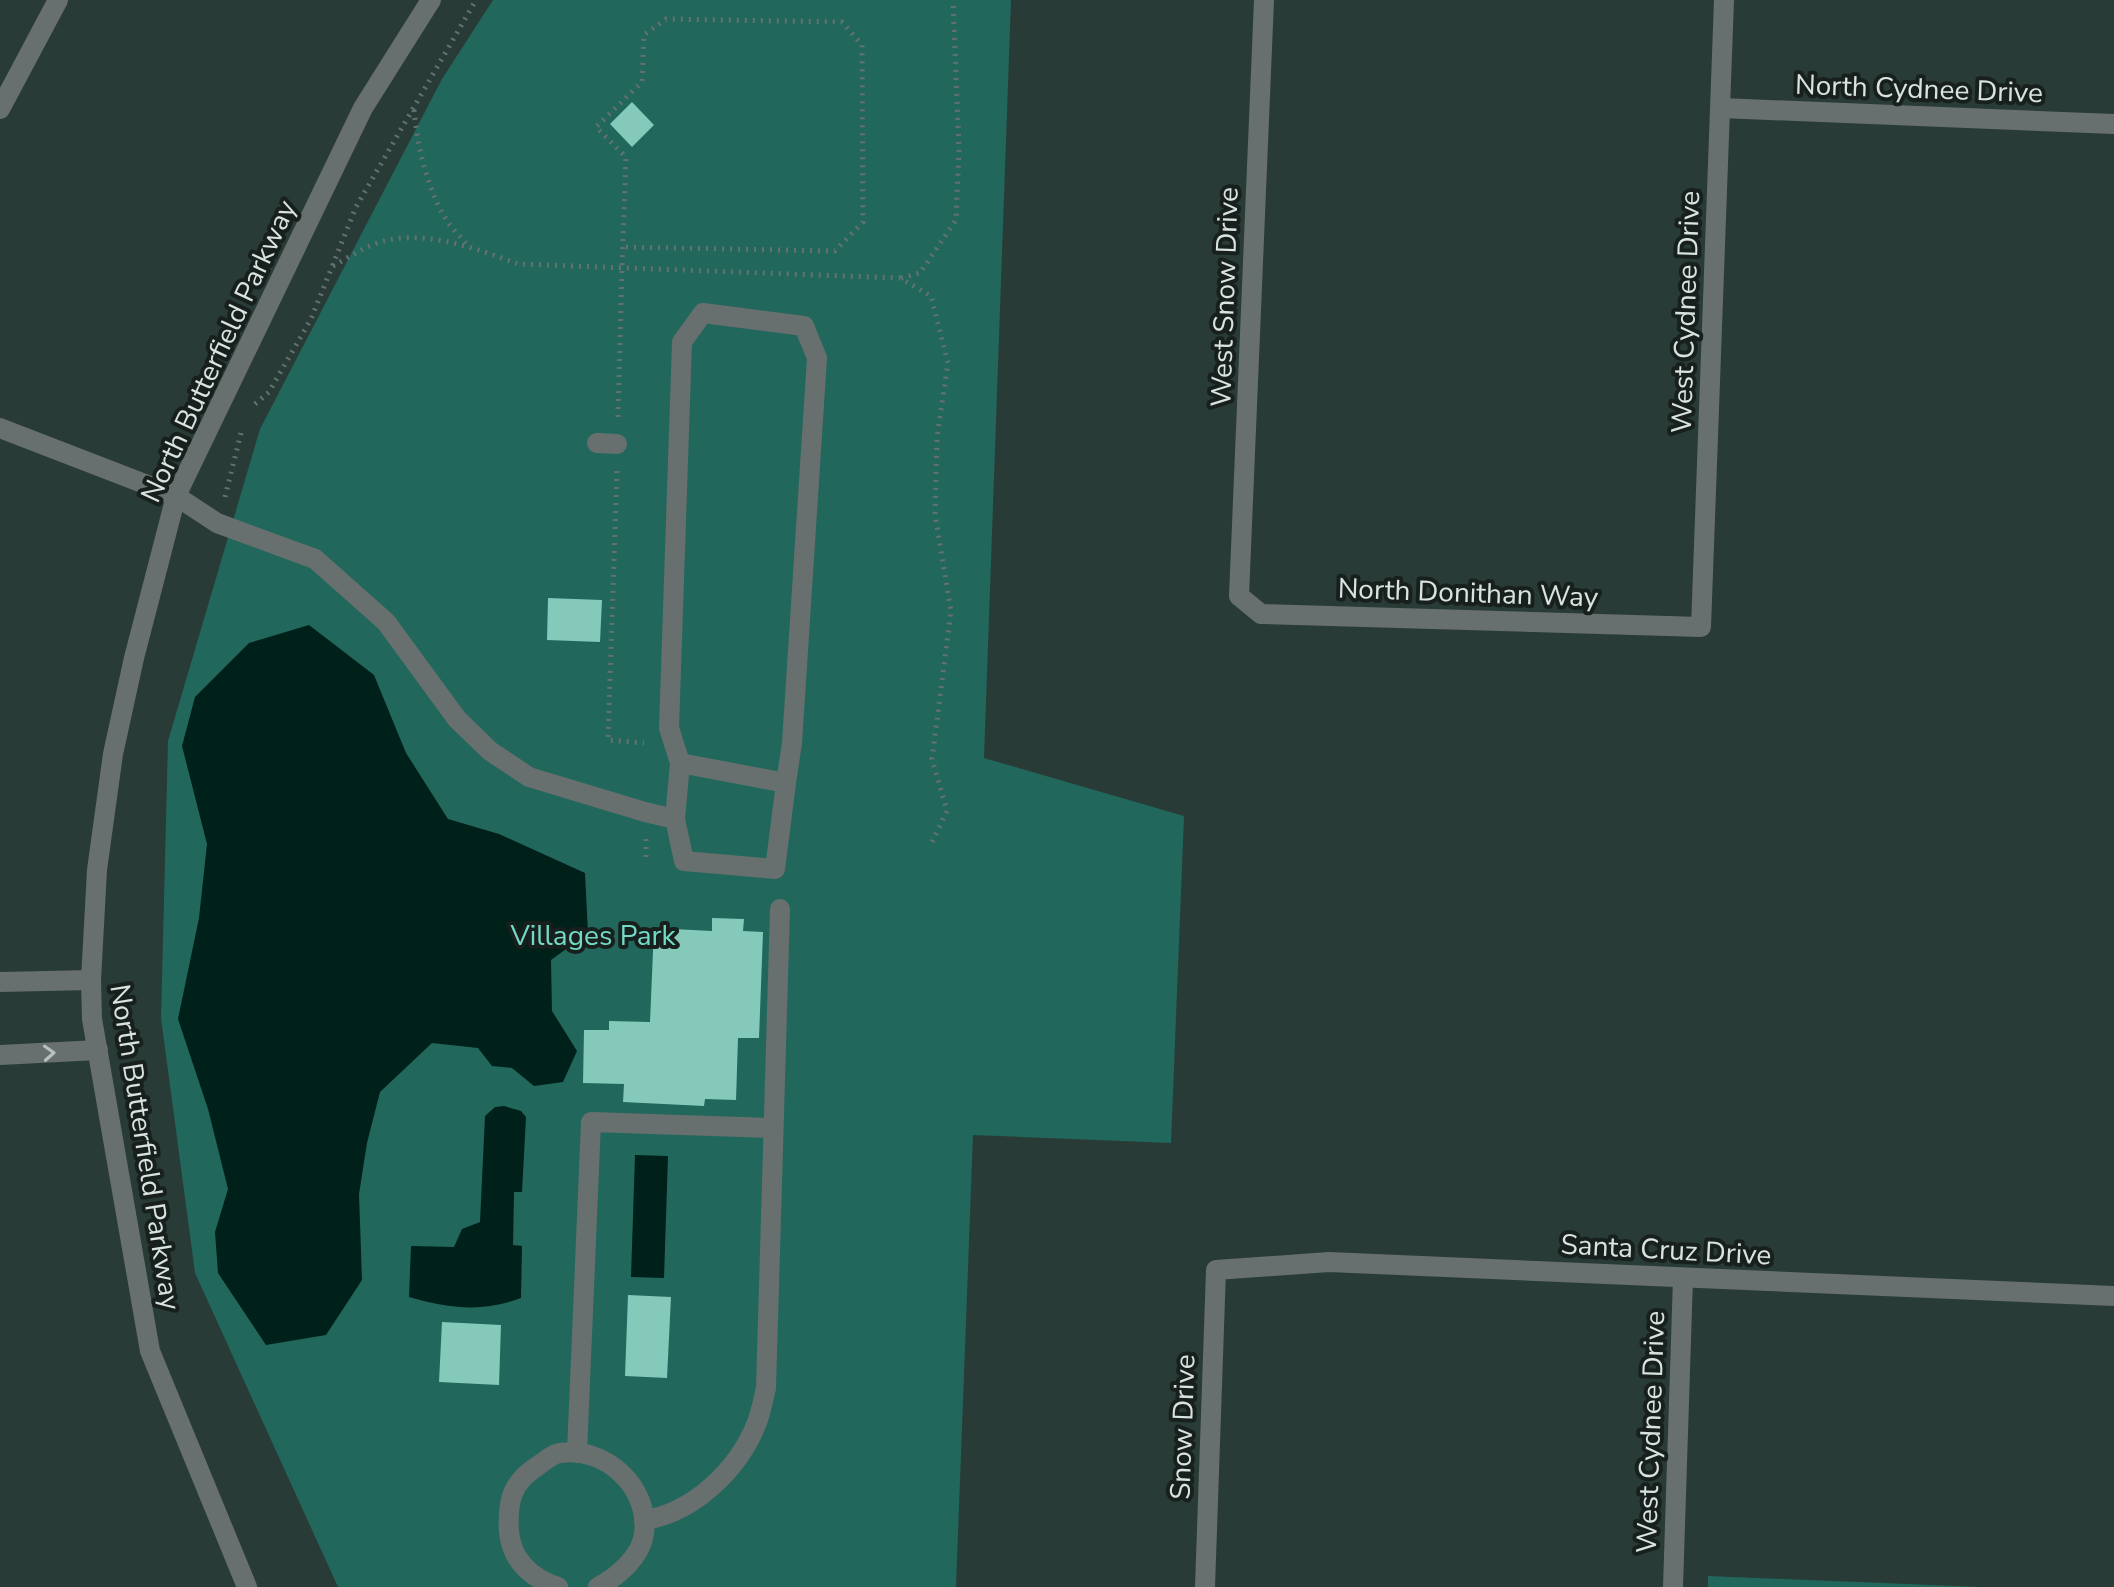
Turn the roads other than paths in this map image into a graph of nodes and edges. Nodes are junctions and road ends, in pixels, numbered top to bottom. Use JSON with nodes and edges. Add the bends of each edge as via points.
{"nodes":[{"id":1,"x":58,"y":0,"type":"edge"},
{"id":2,"x":431,"y":0,"type":"edge"},
{"id":3,"x":1264,"y":0,"type":"edge"},
{"id":4,"x":1724,"y":0,"type":"edge"},
{"id":5,"x":1721,"y":108,"type":"junction"},
{"id":6,"x":0,"y":109,"type":"edge"},
{"id":7,"x":2114,"y":124,"type":"edge"},
{"id":8,"x":0,"y":428,"type":"edge"},
{"id":9,"x":176,"y":496,"type":"junction"},
{"id":10,"x":1239,"y":596,"type":"joint"},
{"id":11,"x":1701,"y":627,"type":"joint"},
{"id":12,"x":680,"y":763,"type":"junction"},
{"id":13,"x":786,"y":783,"type":"junction"},
{"id":14,"x":675,"y":819,"type":"junction"},
{"id":15,"x":780,"y":909,"type":"dead end"},
{"id":16,"x":91,"y":980,"type":"junction"},
{"id":17,"x":0,"y":982,"type":"edge"},
{"id":18,"x":98,"y":1050,"type":"junction"},
{"id":19,"x":0,"y":1055,"type":"edge"},
{"id":20,"x":773,"y":1128,"type":"junction"},
{"id":21,"x":1216,"y":1270,"type":"joint"},
{"id":22,"x":1683,"y":1278,"type":"junction"},
{"id":23,"x":2114,"y":1296,"type":"edge"},
{"id":24,"x":577,"y":1453,"type":"junction"},
{"id":25,"x":644,"y":1520,"type":"junction"},
{"id":26,"x":247,"y":1587,"type":"edge"},
{"id":27,"x":558,"y":1587,"type":"edge"},
{"id":28,"x":598,"y":1587,"type":"edge"},
{"id":29,"x":1205,"y":1587,"type":"edge"},
{"id":30,"x":1673,"y":1587,"type":"edge"}],
"edges":[{"from":1,"to":6,"type":"street"},
{"from":2,"to":9,"type":"street","name":"North Butterfield Parkway","via":[[363,108]]},
{"from":3,"to":10,"type":"street","name":"West Snow Drive"},
{"from":4,"to":5,"type":"street","name":"West Cydnee Drive"},
{"from":5,"to":7,"type":"street","name":"North Cydnee Drive"},
{"from":5,"to":11,"type":"street","name":"West Cydnee Drive"},
{"from":8,"to":9,"type":"street"},
{"from":9,"to":14,"type":"street","via":[[217,523],[315,559],[386,622],[457,719],[490,751],[529,777]]},
{"from":9,"to":16,"type":"street","name":"North Butterfield Parkway","via":[[113,754],[97,870]]},
{"from":10,"to":11,"type":"street","name":"North Donithan Way","via":[[1261,614]]},
{"from":12,"to":13,"type":"street"},
{"from":12,"to":13,"type":"street","via":[[669,728],[682,342],[703,313],[804,326],[817,358]]},
{"from":12,"to":14,"type":"street"},
{"from":13,"to":14,"type":"street","via":[[775,869],[684,861]]},
{"from":15,"to":20,"type":"street"},
{"from":16,"to":17,"type":"street"},
{"from":16,"to":18,"type":"street","name":"North Butterfield Parkway"},
{"from":19,"to":18,"type":"street","one_way":true},
{"from":18,"to":26,"type":"street","name":"North Butterfield Parkway","via":[[150,1351]]},
{"from":20,"to":24,"type":"street","via":[[591,1122]]},
{"from":20,"to":25,"type":"street","via":[[766,1388],[757,1424],[718,1483],[685,1505]]},
{"from":21,"to":22,"type":"street","name":"Santa Cruz Drive","via":[[1329,1262]]},
{"from":21,"to":29,"type":"street","name":"Snow Drive"},
{"from":22,"to":23,"type":"street","name":"Santa Cruz Drive"},
{"from":22,"to":30,"type":"street","name":"West Cydnee Drive"},
{"from":24,"to":25,"type":"street","via":[[610,1463],[626,1477]]},
{"from":24,"to":27,"type":"street","via":[[557,1453],[534,1467],[517,1481],[510,1502],[511,1549],[543,1582]]},
{"from":25,"to":28,"type":"street","via":[[644,1537],[630,1561],[616,1578]]}]}
